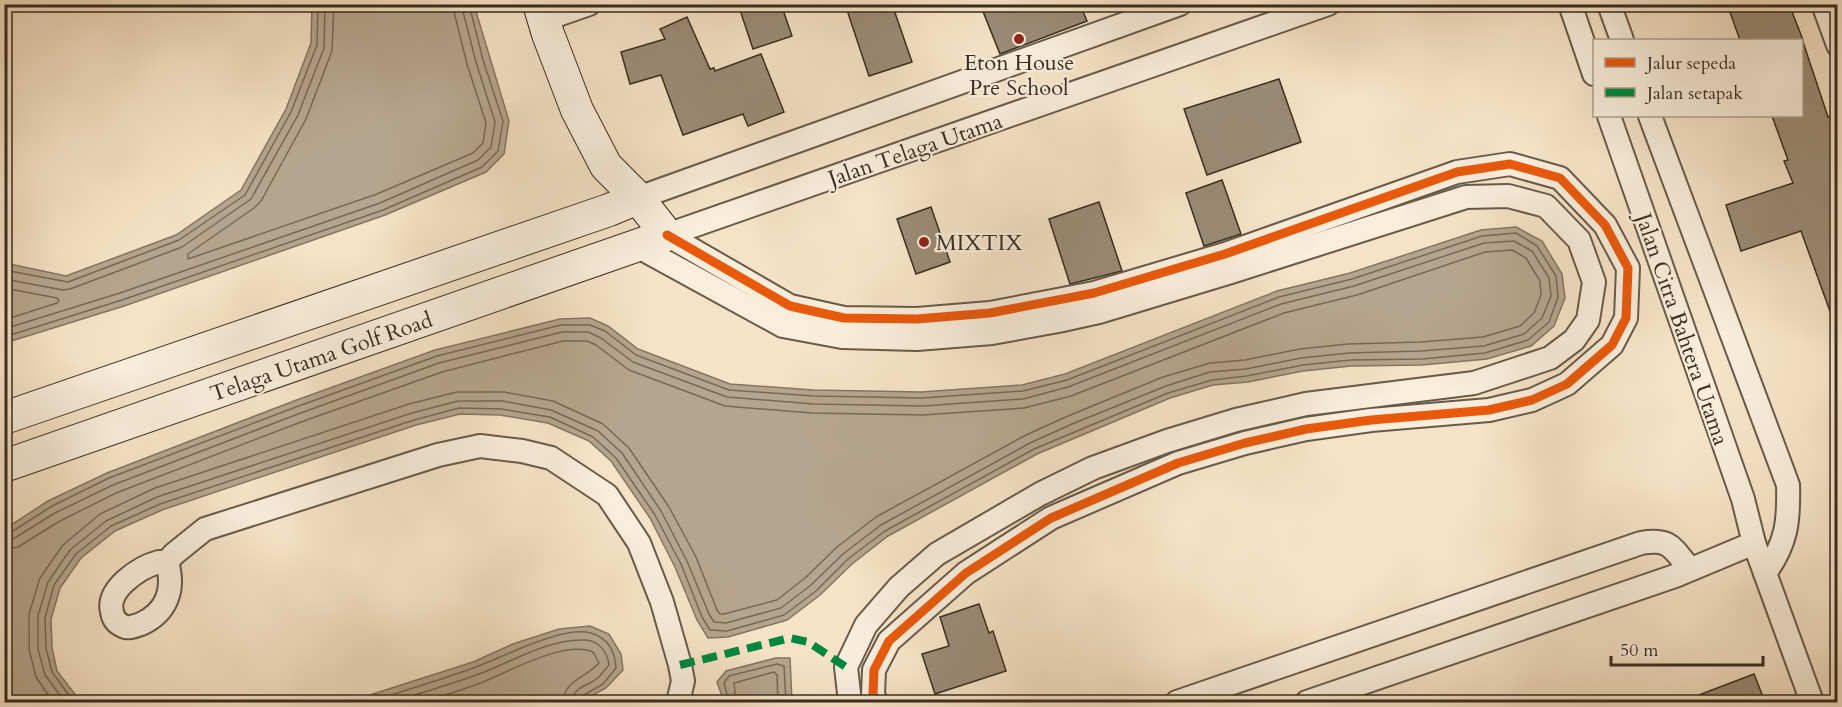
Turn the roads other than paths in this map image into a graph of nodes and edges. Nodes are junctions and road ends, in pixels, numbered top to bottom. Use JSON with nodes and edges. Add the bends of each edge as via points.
{"nodes":[{"id":1,"x":589,"y":4,"type":"edge"},
{"id":2,"x":1180,"y":4,"type":"edge"},
{"id":3,"x":1328,"y":4,"type":"edge"},
{"id":4,"x":1570,"y":4,"type":"edge"},
{"id":5,"x":1609,"y":4,"type":"edge"},
{"id":6,"x":1823,"y":4,"type":"edge"},
{"id":7,"x":541,"y":12,"type":"edge"},
{"id":8,"x":1622,"y":39,"type":"edge"},
{"id":9,"x":1838,"y":45,"type":"edge"},
{"id":10,"x":1593,"y":71,"type":"edge"},
{"id":11,"x":1609,"y":117,"type":"edge"},
{"id":12,"x":1650,"y":117,"type":"edge"},
{"id":13,"x":606,"y":166,"type":"junction"},
{"id":14,"x":638,"y":198,"type":"junction"},
{"id":15,"x":609,"y":210,"type":"junction"},
{"id":16,"x":667,"y":235,"type":"junction"},
{"id":17,"x":637,"y":246,"type":"junction"},
{"id":18,"x":4,"y":418,"type":"edge"},
{"id":19,"x":4,"y":466,"type":"edge"},
{"id":20,"x":1754,"y":543,"type":"junction"},
{"id":21,"x":167,"y":562,"type":"dead end"},
{"id":22,"x":1690,"y":569,"type":"junction"},
{"id":23,"x":1765,"y":573,"type":"junction"},
{"id":24,"x":678,"y":702,"type":"edge"},
{"id":25,"x":850,"y":702,"type":"edge"},
{"id":26,"x":876,"y":702,"type":"edge"},
{"id":27,"x":1177,"y":702,"type":"edge"},
{"id":28,"x":1307,"y":702,"type":"edge"},
{"id":29,"x":1812,"y":702,"type":"edge"}],
"edges":[{"from":1,"to":7,"type":"street"},
{"from":2,"to":14,"type":"street","name":"Jalan Telaga Utama"},
{"from":3,"to":16,"type":"street","name":"Jalan Telaga Utama"},
{"from":4,"to":10,"type":"street"},
{"from":5,"to":8,"type":"street"},
{"from":6,"to":9,"type":"street"},
{"from":7,"to":13,"type":"main road","via":[[577,110]]},
{"from":11,"to":20,"type":"street","name":"Jalan Citra Bahtera Utama","via":[[1743,499]]},
{"from":12,"to":23,"type":"street","name":"Jalan Citra Bahtera Utama","via":[[1788,485],[1789,509],[1781,548]]},
{"from":13,"to":14,"type":"main road"},
{"from":13,"to":15,"type":"main road"},
{"from":14,"to":15,"type":"main road","name":"Jalan Telaga Utama"},
{"from":14,"to":16,"type":"main road"},
{"from":15,"to":17,"type":"main road"},
{"from":15,"to":18,"type":"main road","name":"Telaga Utama Golf Road"},
{"from":16,"to":17,"type":"main road","name":"Jalan Telaga Utama"},
{"from":16,"to":26,"type":"street","via":[[790,306],[843,318],[917,319],[990,313],[1094,293],[1225,254],[1457,172],[1510,164],[1560,178],[1605,225],[1628,268],[1626,318],[1612,345],[1567,384],[1532,400],[1489,410],[1306,429],[1245,443],[1178,463],[1051,518],[966,573],[889,641],[874,670]]},
{"from":17,"to":19,"type":"main road","name":"Telaga Utama Golf Road"},
{"from":17,"to":25,"type":"street","via":[[783,326],[842,337],[917,339],[992,333],[1099,312],[1466,197],[1508,196],[1546,206],[1579,240],[1594,282],[1588,320],[1574,340],[1550,358],[1474,383],[1306,404],[1236,420],[1093,468],[1040,494],[937,554],[898,587],[867,625],[846,667]]},
{"from":20,"to":22,"type":"street"},
{"from":20,"to":23,"type":"street","name":"Jalan Citra Bahtera Utama"},
{"from":21,"to":24,"type":"street","via":[[206,529],[438,454],[480,446],[551,458],[607,495],[639,543],[662,602],[680,665],[683,681]]},
{"from":22,"to":27,"type":"street","via":[[1668,543],[1641,543]]},
{"from":22,"to":28,"type":"street"},
{"from":23,"to":29,"type":"street","name":"Jalan Citra Bahtera Utama"}]}
